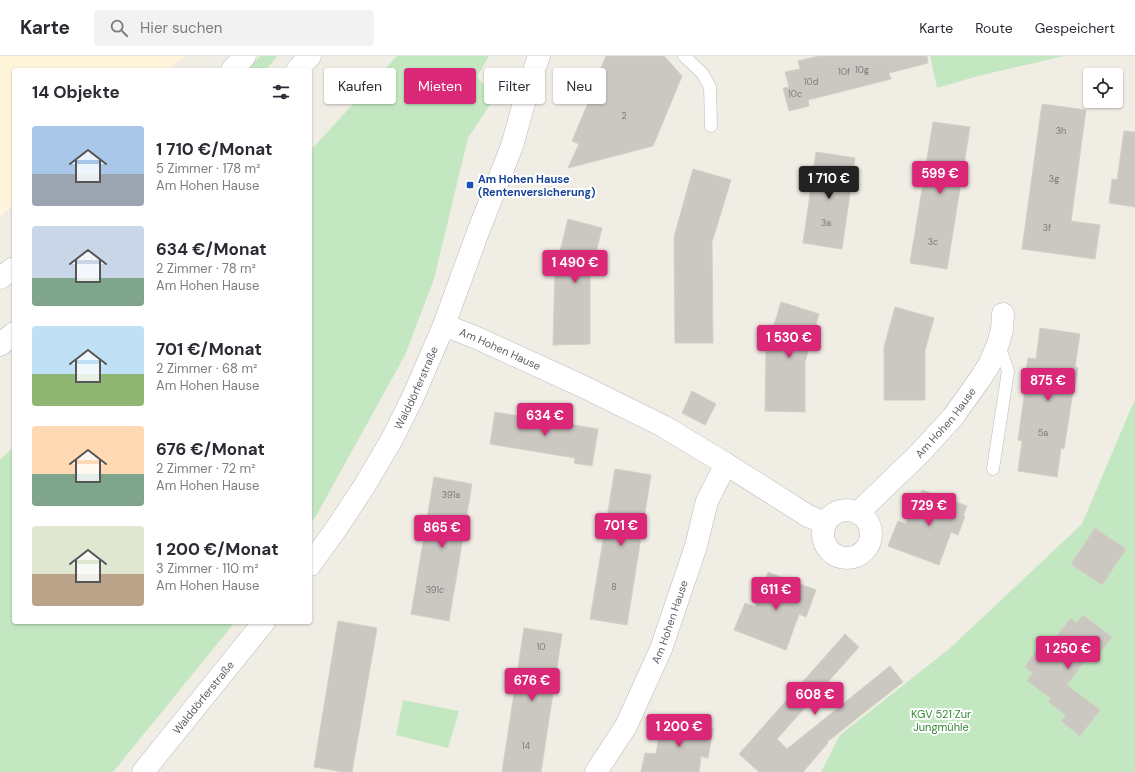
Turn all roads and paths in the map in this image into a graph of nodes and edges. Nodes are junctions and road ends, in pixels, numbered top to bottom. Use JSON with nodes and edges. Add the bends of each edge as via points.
{"nodes":[{"id":1,"x":245,"y":56,"type":"edge"},
{"id":2,"x":310,"y":56,"type":"edge"},
{"id":3,"x":539,"y":56,"type":"edge"},
{"id":4,"x":684,"y":56,"type":"edge"},
{"id":5,"x":234,"y":68,"type":"edge"},
{"id":6,"x":299,"y":68,"type":"edge"},
{"id":7,"x":712,"y":126,"type":"dead end"},
{"id":8,"x":12,"y":269,"type":"edge"},
{"id":9,"x":0,"y":278,"type":"edge"},
{"id":10,"x":1003,"y":314,"type":"dead end"},
{"id":11,"x":444,"y":324,"type":"junction"},
{"id":12,"x":12,"y":335,"type":"edge"},
{"id":13,"x":998,"y":344,"type":"junction"},
{"id":14,"x":0,"y":345,"type":"edge"},
{"id":15,"x":726,"y":464,"type":"junction"},
{"id":16,"x":993,"y":469,"type":"dead end"},
{"id":17,"x":858,"y":513,"type":"junction"},
{"id":18,"x":825,"y":523,"type":"junction"},
{"id":19,"x":312,"y":562,"type":"edge"},
{"id":20,"x":262,"y":624,"type":"edge"},
{"id":21,"x":143,"y":772,"type":"edge"},
{"id":22,"x":596,"y":772,"type":"edge"}],
"edges":[{"from":1,"to":5,"type":"street"},
{"from":2,"to":6,"type":"street"},
{"from":3,"to":11,"type":"street","name":"Walddörferstraße","via":[[512,146]]},
{"from":4,"to":7,"type":"lane","via":[[702,73],[710,87]]},
{"from":8,"to":9,"type":"street"},
{"from":10,"to":13,"type":"street","name":"Am Hohen Hause"},
{"from":11,"to":15,"type":"street","name":"Am Hohen Hause","via":[[606,397]]},
{"from":11,"to":19,"type":"street","name":"Walddörferstraße","via":[[392,439],[365,485]]},
{"from":12,"to":14,"type":"street"},
{"from":13,"to":16,"type":"lane","via":[[1008,371]]},
{"from":13,"to":17,"type":"street","name":"Am Hohen Hause","via":[[989,365],[953,417]]},
{"from":15,"to":18,"type":"street","name":"Am Hohen Hause","via":[[808,516]]},
{"from":15,"to":22,"type":"street","name":"Am Hohen Hause","via":[[707,501],[696,546],[662,649],[626,726]]},
{"from":17,"to":18,"type":"street","via":[[850,510],[836,513]]},
{"from":17,"to":18,"type":"street","via":[[868,524],[870,538],[863,552],[857,556],[842,558],[830,551],[823,538]]},
{"from":20,"to":21,"type":"street","name":"Walddörferstraße"}]}
